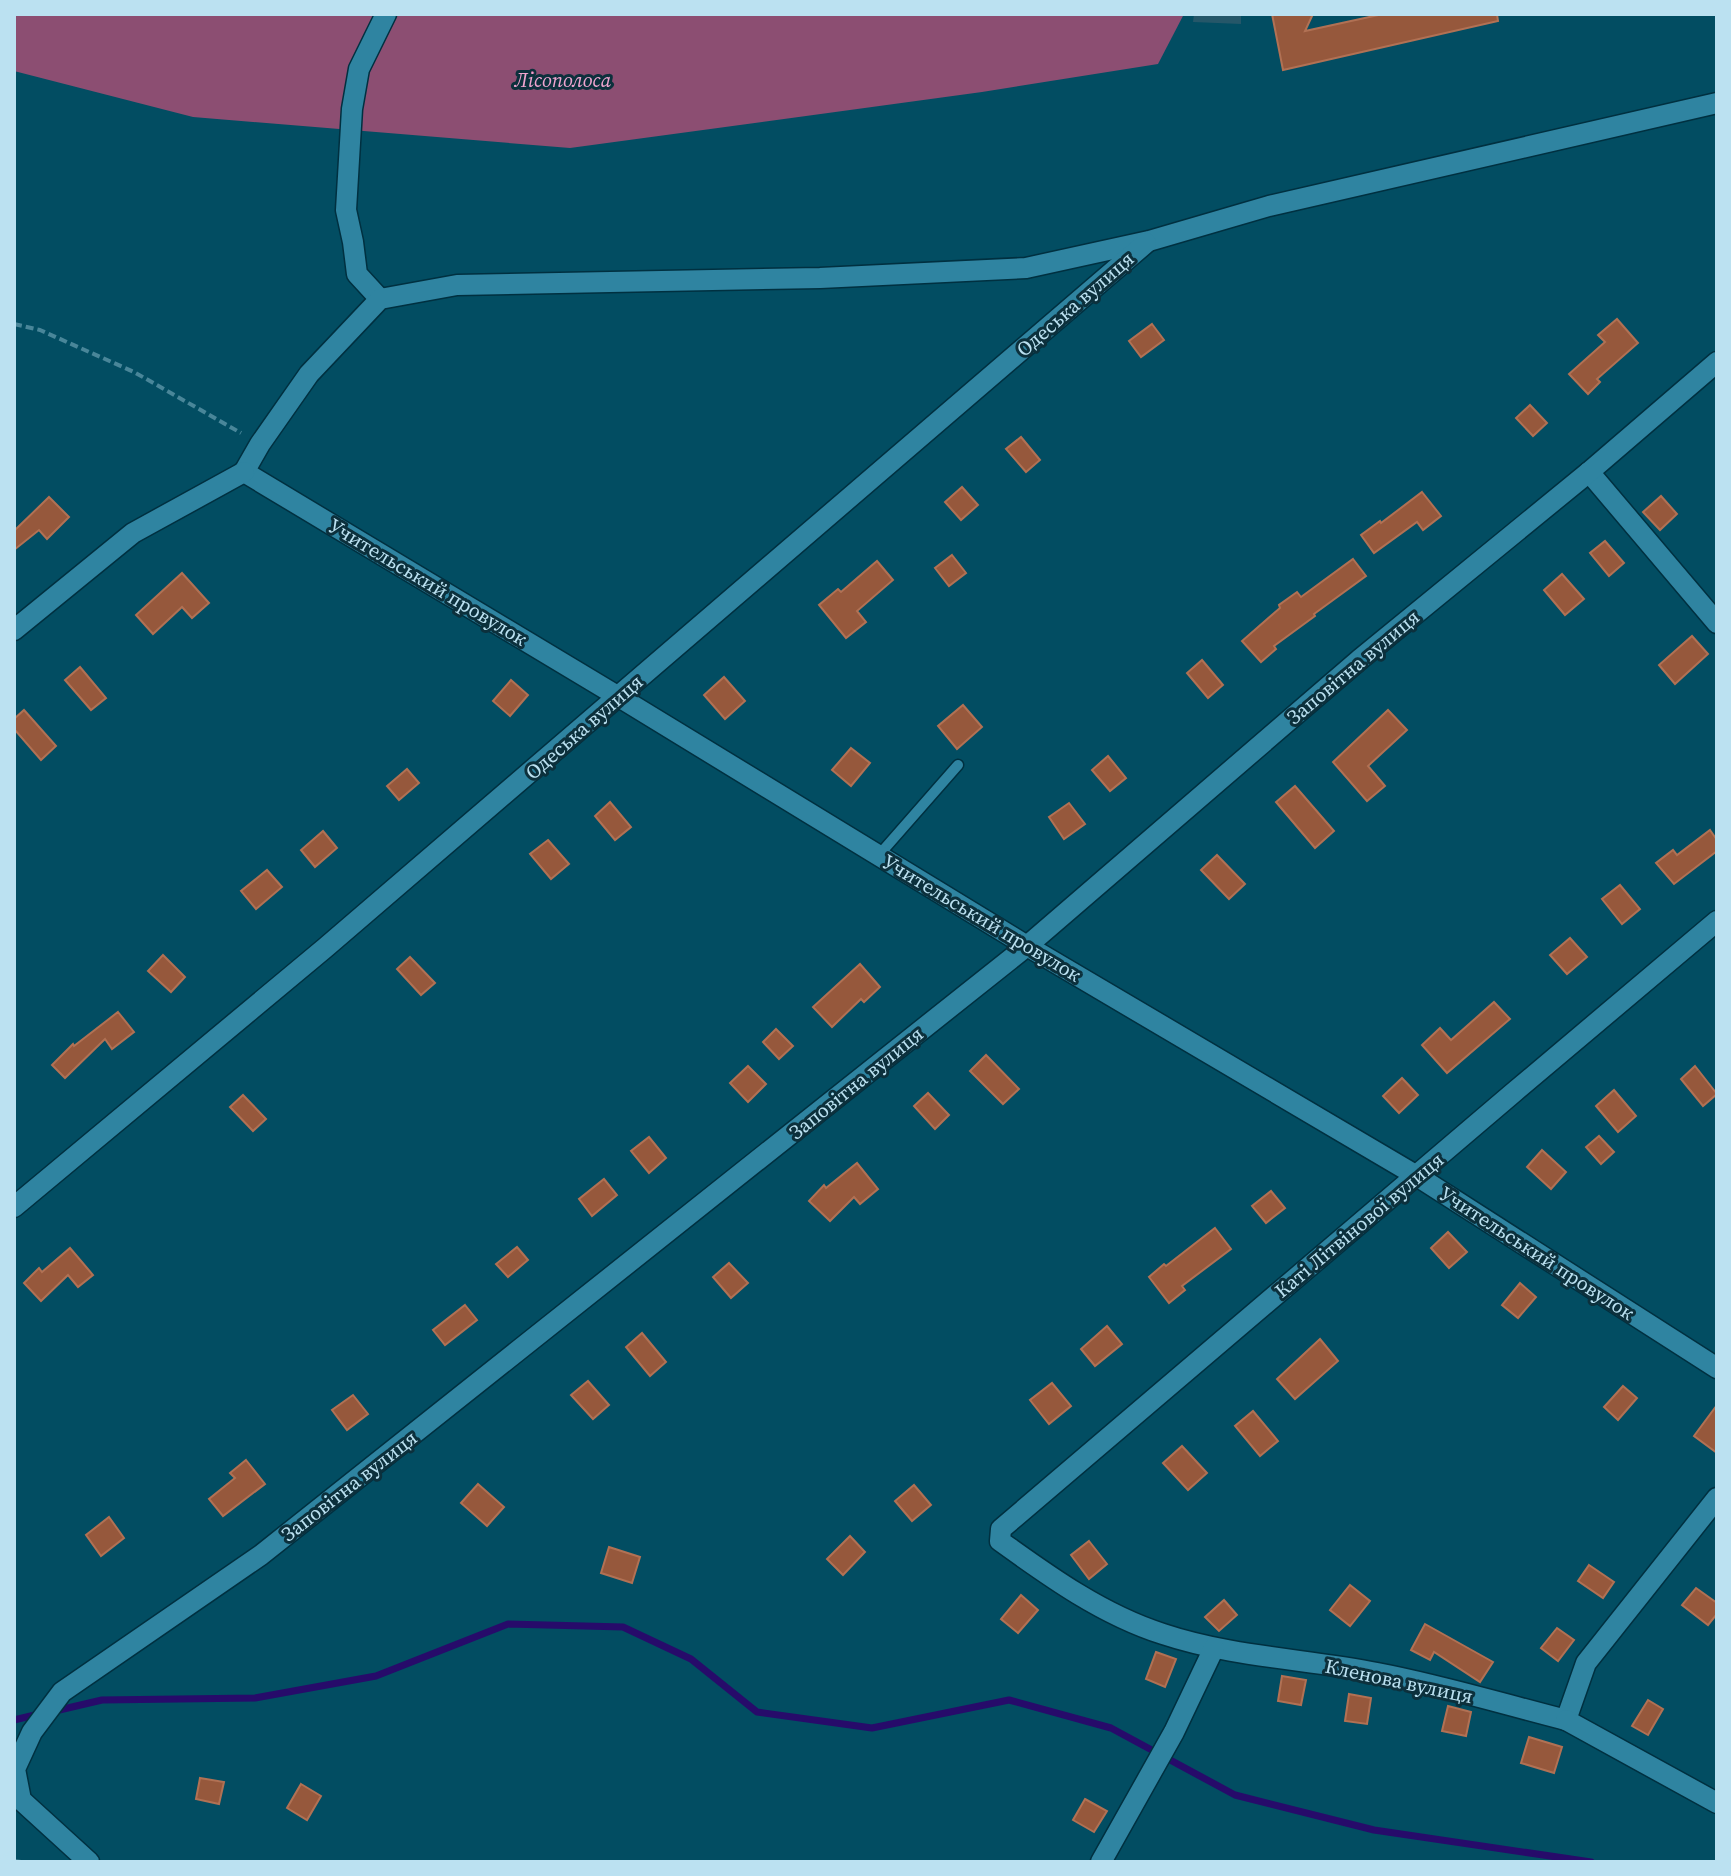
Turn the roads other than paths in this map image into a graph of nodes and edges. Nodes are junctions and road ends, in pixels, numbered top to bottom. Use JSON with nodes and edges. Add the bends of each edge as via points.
{"nodes":[{"id":1,"x":386,"y":14,"type":"edge"},
{"id":2,"x":1717,"y":103,"type":"edge"},
{"id":3,"x":1149,"y":241,"type":"junction"},
{"id":4,"x":380,"y":299,"type":"junction"},
{"id":5,"x":1717,"y":362,"type":"edge"},
{"id":6,"x":244,"y":472,"type":"junction"},
{"id":7,"x":1589,"y":472,"type":"junction"},
{"id":8,"x":1714,"y":611,"type":"edge"},
{"id":9,"x":14,"y":630,"type":"edge"},
{"id":10,"x":619,"y":697,"type":"junction"},
{"id":11,"x":958,"y":765,"type":"dead end"},
{"id":12,"x":879,"y":855,"type":"junction"},
{"id":13,"x":1717,"y":921,"type":"edge"},
{"id":14,"x":1027,"y":946,"type":"junction"},
{"id":15,"x":1417,"y":1176,"type":"junction"},
{"id":16,"x":14,"y":1207,"type":"edge"},
{"id":17,"x":1717,"y":1368,"type":"edge"},
{"id":18,"x":1717,"y":1498,"type":"edge"},
{"id":19,"x":1001,"y":1529,"type":"joint"},
{"id":20,"x":1214,"y":1648,"type":"junction"},
{"id":21,"x":1566,"y":1720,"type":"junction"},
{"id":22,"x":1717,"y":1803,"type":"edge"},
{"id":23,"x":89,"y":1862,"type":"edge"},
{"id":24,"x":1101,"y":1862,"type":"edge"}],
"edges":[{"from":1,"to":4,"type":"street","via":[[359,69],[346,210],[357,274]]},
{"from":2,"to":3,"type":"street","via":[[1269,206]]},
{"from":3,"to":4,"type":"street","via":[[1026,268],[457,285]]},
{"from":3,"to":10,"type":"street","name":"Одеська вулиця"},
{"from":4,"to":6,"type":"street","via":[[309,374]]},
{"from":5,"to":7,"type":"street","name":"Заповітна вулиця"},
{"from":6,"to":9,"type":"street","via":[[133,533]]},
{"from":6,"to":10,"type":"street","name":"Учительський провулок"},
{"from":7,"to":8,"type":"street"},
{"from":7,"to":14,"type":"street","name":"Заповітна вулиця","via":[[1359,660]]},
{"from":10,"to":12,"type":"street","name":"Учительський провулок"},
{"from":10,"to":16,"type":"street","name":"Одеська вулиця"},
{"from":11,"to":12,"type":"lane"},
{"from":12,"to":14,"type":"street","name":"Учительський провулок"},
{"from":13,"to":15,"type":"street","name":"Каті Літвінової вулиця"},
{"from":14,"to":15,"type":"street","name":"Учительський провулок"},
{"from":14,"to":23,"type":"street","name":"Заповітна вулиця","via":[[261,1555],[62,1692],[32,1732],[15,1769],[21,1800]]},
{"from":15,"to":17,"type":"street","name":"Учительський провулок"},
{"from":15,"to":19,"type":"street","name":"Каті Літвінової вулиця"},
{"from":18,"to":21,"type":"street","via":[[1586,1663]]},
{"from":19,"to":20,"type":"street","name":"Кленова вулиця","via":[[1000,1541],[1113,1613],[1161,1634]]},
{"from":20,"to":21,"type":"street","name":"Кленова вулиця","via":[[1377,1673]]},
{"from":20,"to":24,"type":"street"},
{"from":21,"to":22,"type":"street","name":"Кленова вулиця"}]}
